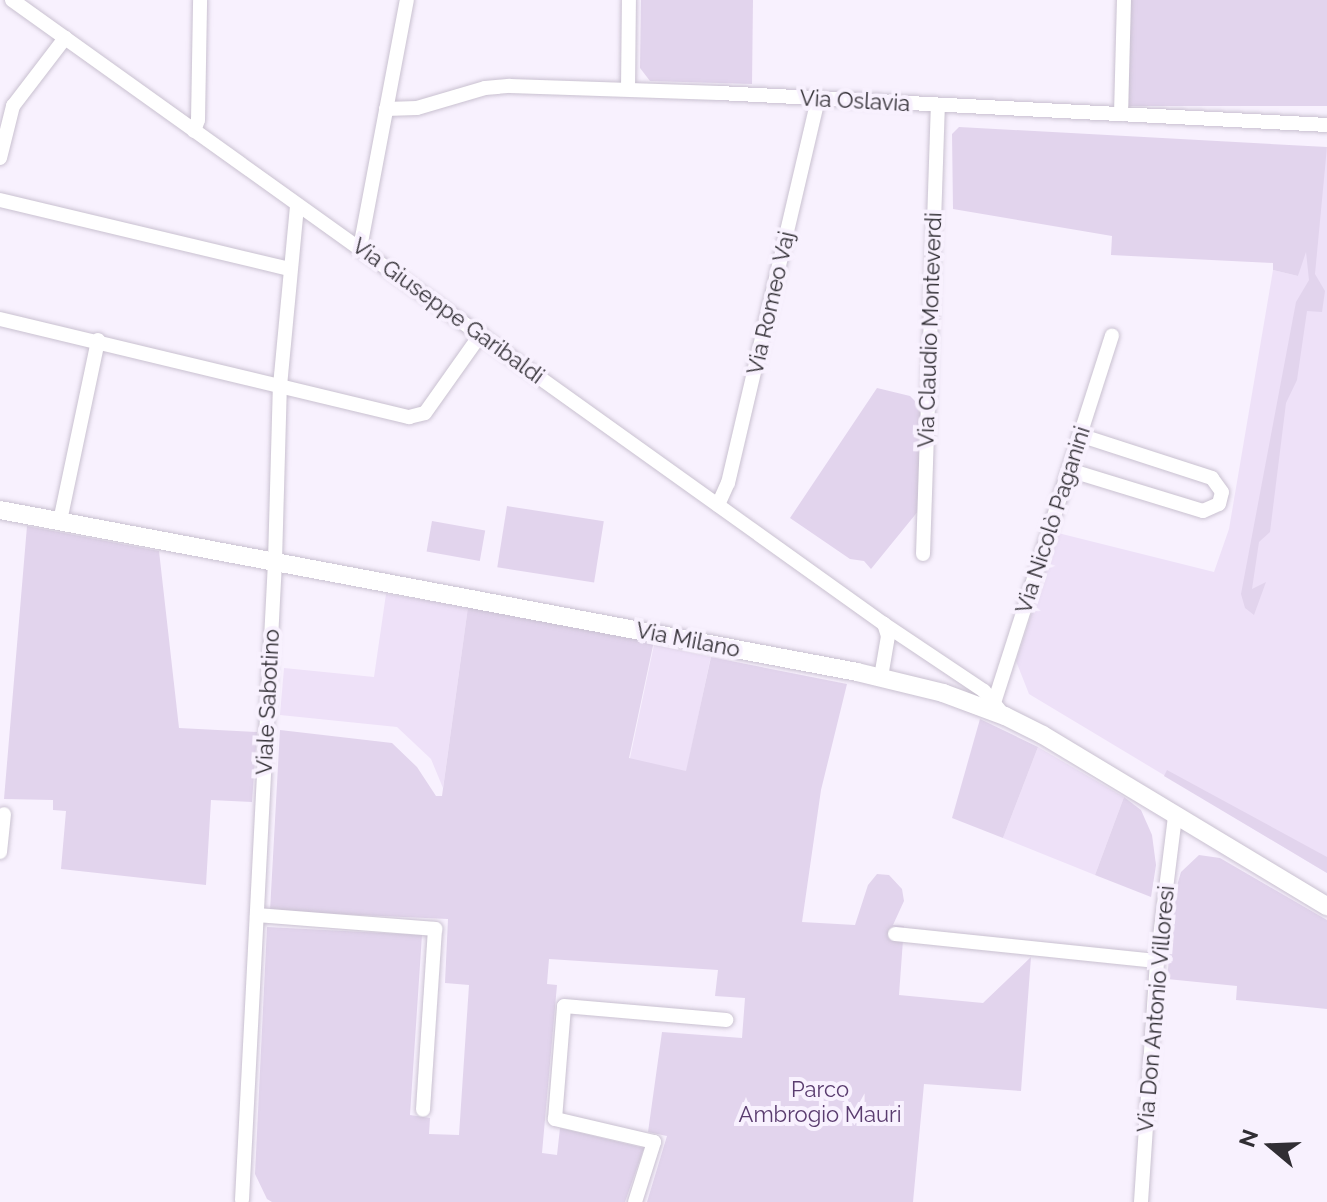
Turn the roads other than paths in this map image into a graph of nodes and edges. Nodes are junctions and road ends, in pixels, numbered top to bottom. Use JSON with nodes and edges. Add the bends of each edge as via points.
{"nodes":[{"id":1,"x":12,"y":0,"type":"edge"},
{"id":2,"x":200,"y":0,"type":"edge"},
{"id":3,"x":407,"y":0,"type":"edge"},
{"id":4,"x":629,"y":0,"type":"edge"},
{"id":5,"x":1124,"y":0,"type":"edge"},
{"id":6,"x":65,"y":38,"type":"junction"},
{"id":7,"x":628,"y":89,"type":"junction"},
{"id":8,"x":818,"y":99,"type":"junction"},
{"id":9,"x":7,"y":104,"type":"edge"},
{"id":10,"x":938,"y":107,"type":"junction"},
{"id":11,"x":386,"y":109,"type":"junction"},
{"id":12,"x":1121,"y":114,"type":"junction"},
{"id":13,"x":1327,"y":125,"type":"edge"},
{"id":14,"x":194,"y":131,"type":"junction"},
{"id":15,"x":0,"y":158,"type":"edge"},
{"id":16,"x":0,"y":200,"type":"edge"},
{"id":17,"x":297,"y":206,"type":"junction"},
{"id":18,"x":360,"y":248,"type":"junction"},
{"id":19,"x":289,"y":269,"type":"junction"},
{"id":20,"x":0,"y":319,"type":"edge"},
{"id":21,"x":481,"y":334,"type":"junction"},
{"id":22,"x":1112,"y":336,"type":"dead end"},
{"id":23,"x":98,"y":340,"type":"junction"},
{"id":24,"x":280,"y":386,"type":"junction"},
{"id":25,"x":1080,"y":435,"type":"junction"},
{"id":26,"x":1069,"y":470,"type":"junction"},
{"id":27,"x":718,"y":505,"type":"junction"},
{"id":28,"x":0,"y":510,"type":"edge"},
{"id":29,"x":60,"y":521,"type":"junction"},
{"id":30,"x":923,"y":554,"type":"dead end"},
{"id":31,"x":275,"y":561,"type":"junction"},
{"id":32,"x":884,"y":624,"type":"junction"},
{"id":33,"x":881,"y":677,"type":"junction"},
{"id":34,"x":999,"y":710,"type":"junction"},
{"id":35,"x":4,"y":814,"type":"dead end"},
{"id":36,"x":1175,"y":817,"type":"junction"},
{"id":37,"x":0,"y":852,"type":"edge"},
{"id":38,"x":1327,"y":906,"type":"edge"},
{"id":39,"x":257,"y":915,"type":"junction"},
{"id":40,"x":895,"y":934,"type":"dead end"},
{"id":41,"x":1157,"y":961,"type":"junction"},
{"id":42,"x":726,"y":1020,"type":"dead end"},
{"id":43,"x":423,"y":1110,"type":"dead end"},
{"id":44,"x":242,"y":1201,"type":"edge"},
{"id":45,"x":635,"y":1202,"type":"edge"},
{"id":46,"x":1141,"y":1202,"type":"edge"}],
"edges":[{"from":1,"to":6,"type":"street","name":"Via Giuseppe Garibaldi"},
{"from":2,"to":14,"type":"street"},
{"from":3,"to":11,"type":"street"},
{"from":4,"to":7,"type":"street"},
{"from":5,"to":12,"type":"street"},
{"from":6,"to":9,"type":"street"},
{"from":6,"to":14,"type":"street","name":"Via Giuseppe Garibaldi"},
{"from":7,"to":8,"type":"street","name":"Via Oslavia"},
{"from":7,"to":11,"type":"street","name":"Via Oslavia","via":[[485,88],[417,108]]},
{"from":8,"to":10,"type":"street","name":"Via Oslavia"},
{"from":8,"to":27,"type":"street","name":"Via Romeo Vaj","via":[[728,483]]},
{"from":9,"to":15,"type":"street"},
{"from":10,"to":12,"type":"street","name":"Via Oslavia"},
{"from":10,"to":30,"type":"street","name":"Via Claudio Monteverdi"},
{"from":11,"to":18,"type":"street"},
{"from":12,"to":13,"type":"street","name":"Via Oslavia"},
{"from":14,"to":17,"type":"street","name":"Via Giuseppe Garibaldi"},
{"from":16,"to":19,"type":"street"},
{"from":17,"to":18,"type":"street","name":"Via Giuseppe Garibaldi"},
{"from":17,"to":19,"type":"street","name":"Viale Sabotino"},
{"from":18,"to":21,"type":"street","name":"Via Giuseppe Garibaldi"},
{"from":19,"to":24,"type":"street","name":"Viale Sabotino"},
{"from":20,"to":23,"type":"street"},
{"from":21,"to":24,"type":"street","via":[[418,416]]},
{"from":21,"to":27,"type":"street","name":"Via Giuseppe Garibaldi"},
{"from":22,"to":25,"type":"street","name":"Via Nicolò Paganini"},
{"from":23,"to":24,"type":"street"},
{"from":23,"to":29,"type":"street"},
{"from":24,"to":31,"type":"street","name":"Viale Sabotino"},
{"from":25,"to":26,"type":"street","name":"Via Nicolò Paganini"},
{"from":25,"to":26,"type":"street","via":[[1212,478],[1222,492],[1219,504],[1203,511]]},
{"from":26,"to":34,"type":"street","name":"Via Nicolò Paganini"},
{"from":27,"to":32,"type":"street","name":"Via Giuseppe Garibaldi"},
{"from":28,"to":29,"type":"main road","name":"Via Milano"},
{"from":29,"to":31,"type":"main road","name":"Via Milano"},
{"from":31,"to":33,"type":"main road","name":"Via Milano"},
{"from":31,"to":39,"type":"street","name":"Viale Sabotino"},
{"from":32,"to":33,"type":"street","via":[[888,636]]},
{"from":32,"to":34,"type":"street","name":"Via Giuseppe Garibaldi","via":[[984,691]]},
{"from":33,"to":34,"type":"main road","name":"Via Milano"},
{"from":34,"to":36,"type":"main road","name":"Via Milano"},
{"from":35,"to":37,"type":"street"},
{"from":36,"to":38,"type":"main road","name":"Via Milano"},
{"from":36,"to":41,"type":"street","name":"Via Don Antonio Villoresi"},
{"from":39,"to":43,"type":"street","via":[[435,929]]},
{"from":39,"to":44,"type":"street","name":"Viale Sabotino"},
{"from":40,"to":41,"type":"street"},
{"from":41,"to":46,"type":"street","name":"Via Don Antonio Villoresi"},
{"from":42,"to":45,"type":"street","via":[[564,1006],[555,1119],[654,1142]]}]}
